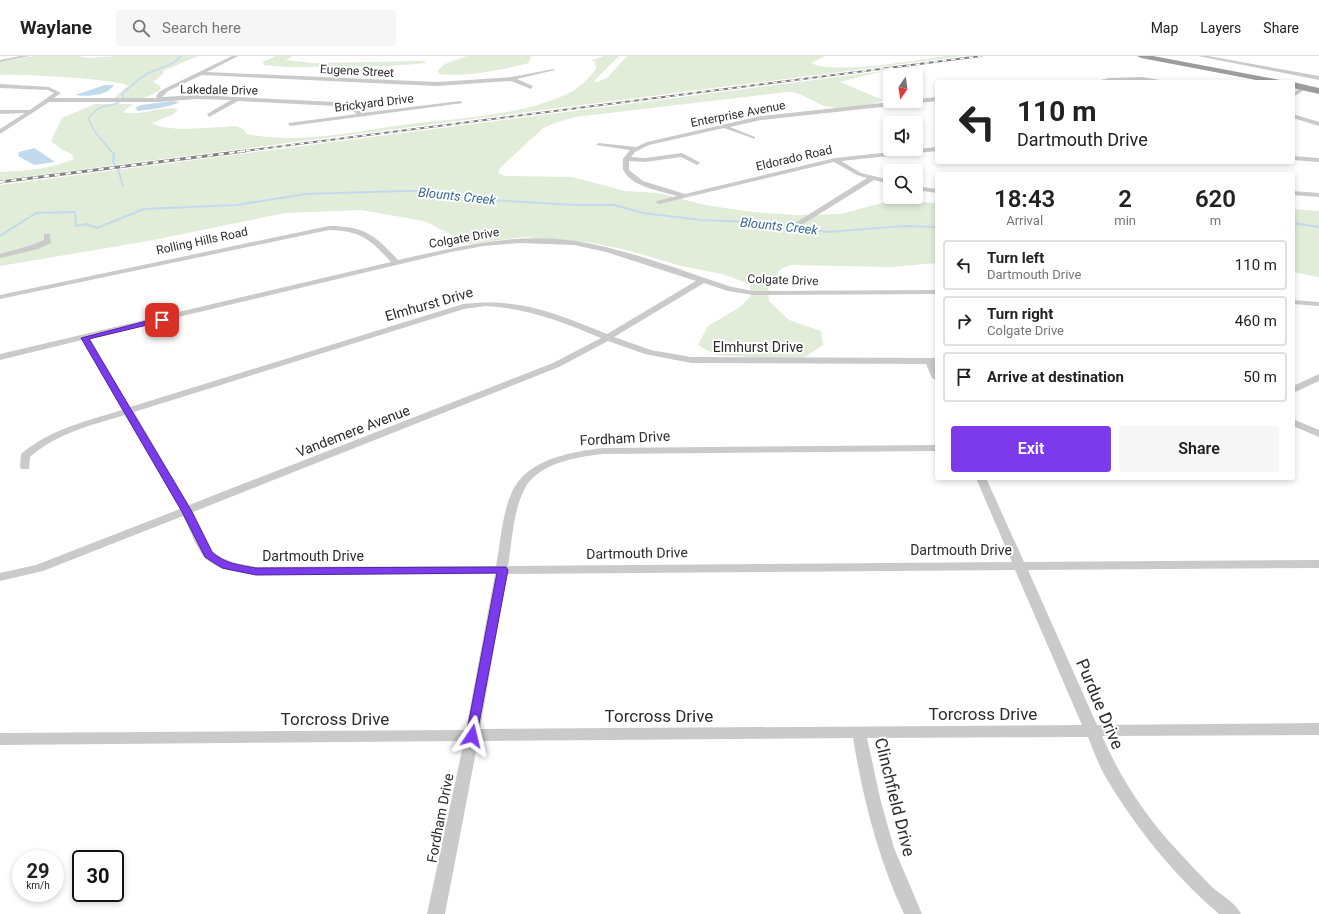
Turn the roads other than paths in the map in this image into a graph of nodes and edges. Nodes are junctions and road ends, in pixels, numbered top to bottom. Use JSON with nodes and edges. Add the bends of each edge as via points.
{"nodes":[{"id":1,"x":28,"y":56,"type":"edge"},
{"id":2,"x":236,"y":56,"type":"edge"},
{"id":3,"x":1200,"y":56,"type":"edge"},
{"id":4,"x":1137,"y":57,"type":"edge"},
{"id":5,"x":0,"y":61,"type":"edge"},
{"id":6,"x":553,"y":70,"type":"dead end"},
{"id":7,"x":201,"y":73,"type":"junction"},
{"id":8,"x":1233,"y":76,"type":"junction"},
{"id":9,"x":512,"y":78,"type":"junction"},
{"id":10,"x":1319,"y":79,"type":"edge"},
{"id":11,"x":1109,"y":80,"type":"edge"},
{"id":12,"x":1151,"y":80,"type":"edge"},
{"id":13,"x":1254,"y":80,"type":"edge"},
{"id":14,"x":1258,"y":80,"type":"edge"},
{"id":15,"x":1269,"y":80,"type":"edge"},
{"id":16,"x":0,"y":86,"type":"edge"},
{"id":17,"x":531,"y":87,"type":"dead end"},
{"id":18,"x":1297,"y":87,"type":"edge"},
{"id":19,"x":1319,"y":92,"type":"edge"},
{"id":20,"x":238,"y":99,"type":"junction"},
{"id":21,"x":935,"y":99,"type":"edge"},
{"id":22,"x":49,"y":100,"type":"junction"},
{"id":23,"x":158,"y":100,"type":"junction"},
{"id":24,"x":460,"y":103,"type":"dead end"},
{"id":25,"x":30,"y":111,"type":"junction"},
{"id":26,"x":0,"y":112,"type":"edge"},
{"id":27,"x":209,"y":115,"type":"dead end"},
{"id":28,"x":361,"y":116,"type":"junction"},
{"id":29,"x":1295,"y":117,"type":"edge"},
{"id":30,"x":290,"y":124,"type":"dead end"},
{"id":31,"x":1319,"y":124,"type":"edge"},
{"id":32,"x":723,"y":126,"type":"junction"},
{"id":33,"x":0,"y":132,"type":"edge"},
{"id":34,"x":753,"y":138,"type":"dead end"},
{"id":35,"x":599,"y":145,"type":"dead end"},
{"id":36,"x":637,"y":149,"type":"junction"},
{"id":37,"x":935,"y":149,"type":"edge"},
{"id":38,"x":1295,"y":158,"type":"edge"},
{"id":39,"x":626,"y":159,"type":"junction"},
{"id":40,"x":835,"y":160,"type":"junction"},
{"id":41,"x":1319,"y":160,"type":"edge"},
{"id":42,"x":697,"y":163,"type":"dead end"},
{"id":43,"x":872,"y":178,"type":"junction"},
{"id":44,"x":883,"y":180,"type":"edge"},
{"id":45,"x":923,"y":189,"type":"edge"},
{"id":46,"x":935,"y":190,"type":"edge"},
{"id":47,"x":1295,"y":193,"type":"edge"},
{"id":48,"x":1319,"y":195,"type":"edge"},
{"id":49,"x":685,"y":196,"type":"junction"},
{"id":50,"x":659,"y":202,"type":"dead end"},
{"id":51,"x":795,"y":227,"type":"dead end"},
{"id":52,"x":47,"y":236,"type":"dead end"},
{"id":53,"x":0,"y":256,"type":"edge"},
{"id":54,"x":397,"y":264,"type":"junction"},
{"id":55,"x":703,"y":280,"type":"junction"},
{"id":56,"x":935,"y":292,"type":"edge"},
{"id":57,"x":0,"y":297,"type":"edge"},
{"id":58,"x":1295,"y":302,"type":"edge"},
{"id":59,"x":1319,"y":304,"type":"edge"},
{"id":60,"x":607,"y":337,"type":"junction"},
{"id":61,"x":85,"y":338,"type":"junction"},
{"id":62,"x":0,"y":358,"type":"edge"},
{"id":63,"x":933,"y":361,"type":"edge"},
{"id":64,"x":1319,"y":377,"type":"edge"},
{"id":65,"x":1295,"y":389,"type":"edge"},
{"id":66,"x":127,"y":411,"type":"junction"},
{"id":67,"x":1295,"y":423,"type":"edge"},
{"id":68,"x":1319,"y":434,"type":"edge"},
{"id":69,"x":935,"y":448,"type":"edge"},
{"id":70,"x":25,"y":467,"type":"dead end"},
{"id":71,"x":982,"y":480,"type":"edge"},
{"id":72,"x":186,"y":510,"type":"junction"},
{"id":73,"x":1319,"y":564,"type":"edge"},
{"id":74,"x":1021,"y":565,"type":"junction"},
{"id":75,"x":503,"y":570,"type":"junction"},
{"id":76,"x":0,"y":577,"type":"edge"},
{"id":77,"x":1319,"y":729,"type":"edge"},
{"id":78,"x":1093,"y":731,"type":"junction"},
{"id":79,"x":859,"y":733,"type":"junction"},
{"id":80,"x":472,"y":736,"type":"junction"},
{"id":81,"x":0,"y":739,"type":"edge"},
{"id":82,"x":436,"y":914,"type":"edge"},
{"id":83,"x":913,"y":914,"type":"edge"},
{"id":84,"x":1232,"y":914,"type":"edge"}],
"edges":[{"from":1,"to":5,"type":"street"},
{"from":2,"to":7,"type":"street"},
{"from":3,"to":10,"type":"street"},
{"from":4,"to":8,"type":"highway"},
{"from":4,"to":15,"type":"highway"},
{"from":6,"to":9,"type":"street","name":"Eugene Street"},
{"from":7,"to":9,"type":"street","name":"Eugene Street","via":[[425,84]]},
{"from":7,"to":23,"type":"street","via":[[166,90],[160,94]]},
{"from":8,"to":13,"type":"highway"},
{"from":8,"to":14,"type":"highway"},
{"from":9,"to":17,"type":"street"},
{"from":10,"to":18,"type":"street"},
{"from":11,"to":12,"type":"street"},
{"from":16,"to":22,"type":"street","via":[[57,91],[58,93]]},
{"from":18,"to":19,"type":"highway"},
{"from":20,"to":23,"type":"street","name":"Lakedale Drive","via":[[197,97]]},
{"from":20,"to":27,"type":"street"},
{"from":20,"to":28,"type":"street","name":"Lakedale Drive","via":[[335,104],[357,110]]},
{"from":21,"to":32,"type":"street","name":"Enterprise Avenue","via":[[774,116]]},
{"from":22,"to":23,"type":"street","name":"Lakedale Drive"},
{"from":22,"to":25,"type":"street"},
{"from":24,"to":28,"type":"street","name":"Brickyard Drive"},
{"from":25,"to":26,"type":"street"},
{"from":25,"to":33,"type":"street"},
{"from":28,"to":30,"type":"street","name":"Brickyard Drive"},
{"from":29,"to":31,"type":"street"},
{"from":32,"to":34,"type":"street"},
{"from":32,"to":36,"type":"street","name":"Enterprise Avenue"},
{"from":35,"to":36,"type":"street"},
{"from":36,"to":39,"type":"street","name":"Enterprise Avenue"},
{"from":37,"to":40,"type":"street","name":"Eldorado Road"},
{"from":38,"to":41,"type":"street"},
{"from":39,"to":42,"type":"street","via":[[645,160],[675,154]]},
{"from":39,"to":49,"type":"street","via":[[626,170],[635,179]]},
{"from":40,"to":43,"type":"street","via":[[853,172]]},
{"from":40,"to":49,"type":"street","name":"Eldorado Road"},
{"from":43,"to":44,"type":"street"},
{"from":43,"to":51,"type":"street"},
{"from":45,"to":46,"type":"street"},
{"from":47,"to":48,"type":"street"},
{"from":49,"to":50,"type":"street","name":"Eldorado Road"},
{"from":52,"to":53,"type":"street","via":[[48,241],[40,246]]},
{"from":54,"to":55,"type":"street","name":"Colgate Drive","via":[[484,244],[557,242],[604,249]]},
{"from":54,"to":57,"type":"street","name":"Rolling Hills Road","via":[[363,231],[329,228]]},
{"from":54,"to":61,"type":"street","name":"Colgate Drive"},
{"from":55,"to":56,"type":"street","name":"Colgate Drive","via":[[742,291],[765,294]]},
{"from":55,"to":60,"type":"street","name":"Vandemere Avenue"},
{"from":58,"to":59,"type":"street"},
{"from":60,"to":63,"type":"street","name":"Elmhurst Drive","via":[[652,353],[691,360]]},
{"from":60,"to":66,"type":"street","name":"Elmhurst Drive","via":[[517,305],[473,304]]},
{"from":60,"to":72,"type":"street","name":"Vandemere Avenue","via":[[556,365]]},
{"from":61,"to":62,"type":"street","name":"Colgate Drive"},
{"from":61,"to":66,"type":"street","name":"Dartmouth Drive"},
{"from":64,"to":65,"type":"street"},
{"from":66,"to":70,"type":"street","name":"Elmhurst Drive","via":[[73,428],[47,440],[25,456]]},
{"from":66,"to":72,"type":"street","name":"Dartmouth Drive"},
{"from":67,"to":68,"type":"street"},
{"from":69,"to":75,"type":"street","name":"Fordham Drive","via":[[603,451],[572,456],[547,465],[520,487],[512,510]]},
{"from":71,"to":74,"type":"street","name":"Purdue Drive"},
{"from":72,"to":75,"type":"street","name":"Dartmouth Drive","via":[[208,554],[225,566],[240,569]]},
{"from":72,"to":76,"type":"street","name":"Vandemere Avenue","via":[[39,568]]},
{"from":73,"to":74,"type":"street","name":"Dartmouth Drive"},
{"from":74,"to":75,"type":"street","name":"Dartmouth Drive"},
{"from":74,"to":78,"type":"street","name":"Purdue Drive"},
{"from":75,"to":80,"type":"street","name":"Fordham Drive"},
{"from":77,"to":78,"type":"street","name":"Torcross Drive"},
{"from":78,"to":79,"type":"street","name":"Torcross Drive"},
{"from":78,"to":84,"type":"street","name":"Purdue Drive","via":[[1110,771],[1145,824],[1207,893]]},
{"from":79,"to":80,"type":"street","name":"Torcross Drive"},
{"from":79,"to":83,"type":"street","name":"Clinchfield Drive","via":[[876,815],[886,849]]},
{"from":80,"to":81,"type":"street","name":"Torcross Drive"},
{"from":80,"to":82,"type":"street","name":"Fordham Drive"}]}
